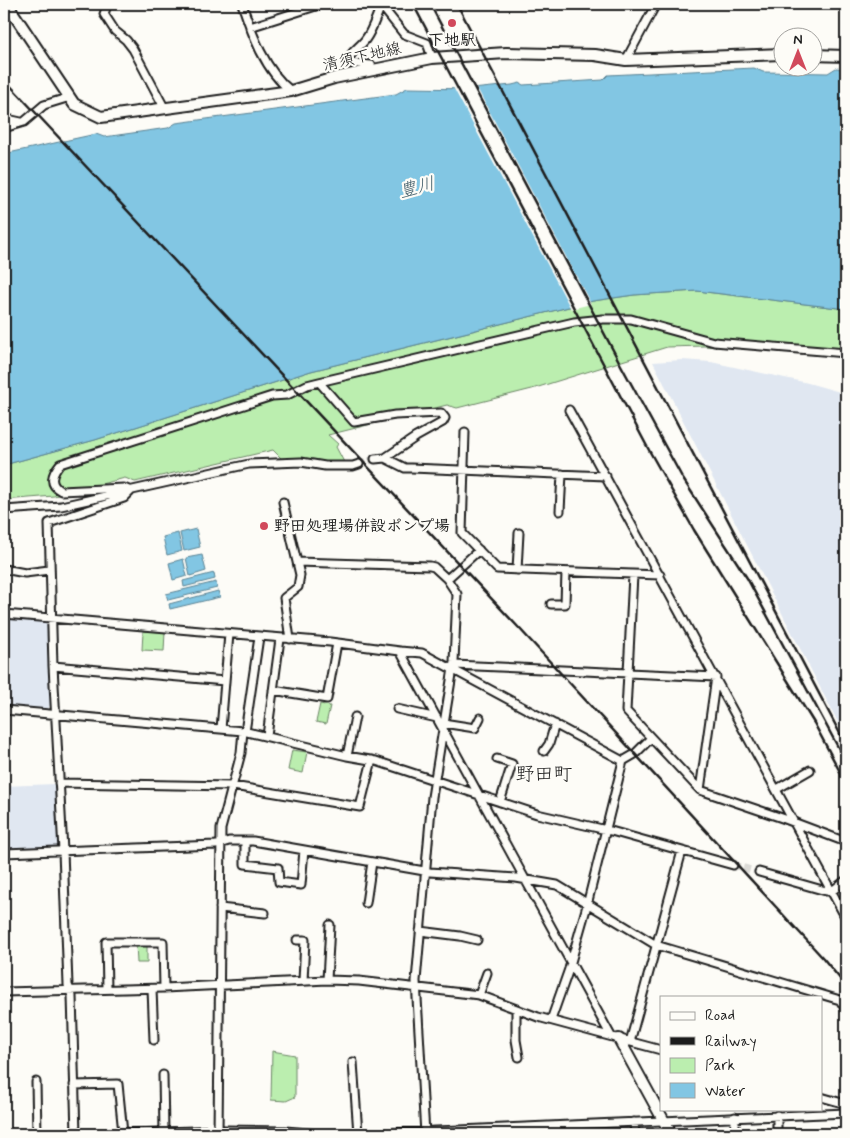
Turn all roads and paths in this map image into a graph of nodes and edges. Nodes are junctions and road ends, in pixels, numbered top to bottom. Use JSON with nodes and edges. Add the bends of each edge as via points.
{"nodes":[{"id":1,"x":7,"y":4,"type":"edge"},
{"id":2,"x":104,"y":4,"type":"edge"},
{"id":3,"x":242,"y":4,"type":"edge"},
{"id":4,"x":322,"y":4,"type":"edge"},
{"id":5,"x":656,"y":4,"type":"edge"},
{"id":6,"x":380,"y":5,"type":"edge"},
{"id":7,"x":250,"y":27,"type":"junction"},
{"id":8,"x":772,"y":54,"type":"edge"},
{"id":9,"x":822,"y":55,"type":"edge"},
{"id":10,"x":846,"y":56,"type":"edge"},
{"id":11,"x":432,"y":58,"type":"junction"},
{"id":12,"x":626,"y":60,"type":"junction"},
{"id":13,"x":370,"y":70,"type":"junction"},
{"id":14,"x":291,"y":91,"type":"junction"},
{"id":15,"x":70,"y":97,"type":"junction"},
{"id":16,"x":165,"y":108,"type":"junction"},
{"id":17,"x":4,"y":121,"type":"edge"},
{"id":18,"x":24,"y":122,"type":"junction"},
{"id":19,"x":4,"y":128,"type":"edge"},
{"id":20,"x":846,"y":353,"type":"edge"},
{"id":21,"x":318,"y":382,"type":"junction"},
{"id":22,"x":569,"y":410,"type":"dead end"},
{"id":23,"x":465,"y":432,"type":"dead end"},
{"id":24,"x":385,"y":458,"type":"junction"},
{"id":25,"x":375,"y":460,"type":"tunnel mouth"},
{"id":26,"x":359,"y":464,"type":"tunnel mouth"},
{"id":27,"x":463,"y":471,"type":"junction"},
{"id":28,"x":562,"y":474,"type":"junction"},
{"id":29,"x":606,"y":476,"type":"junction"},
{"id":30,"x":131,"y":491,"type":"junction"},
{"id":31,"x":283,"y":502,"type":"dead end"},
{"id":32,"x":4,"y":510,"type":"edge"},
{"id":33,"x":560,"y":511,"type":"dead end"},
{"id":34,"x":519,"y":533,"type":"dead end"},
{"id":35,"x":479,"y":550,"type":"junction"},
{"id":36,"x":297,"y":562,"type":"junction"},
{"id":37,"x":4,"y":569,"type":"edge"},
{"id":38,"x":49,"y":570,"type":"junction"},
{"id":39,"x":517,"y":570,"type":"junction"},
{"id":40,"x":566,"y":572,"type":"junction"},
{"id":41,"x":633,"y":575,"type":"junction"},
{"id":42,"x":660,"y":575,"type":"junction"},
{"id":43,"x":448,"y":579,"type":"junction"},
{"id":44,"x":551,"y":604,"type":"dead end"},
{"id":45,"x":4,"y":614,"type":"edge"},
{"id":46,"x":51,"y":618,"type":"junction"},
{"id":47,"x":229,"y":634,"type":"junction"},
{"id":48,"x":259,"y":637,"type":"junction"},
{"id":49,"x":280,"y":638,"type":"junction"},
{"id":50,"x":290,"y":640,"type":"junction"},
{"id":51,"x":337,"y":643,"type":"junction"},
{"id":52,"x":400,"y":652,"type":"junction"},
{"id":53,"x":53,"y":666,"type":"junction"},
{"id":54,"x":453,"y":667,"type":"junction"},
{"id":55,"x":629,"y":673,"type":"junction"},
{"id":56,"x":716,"y":677,"type":"junction"},
{"id":57,"x":225,"y":681,"type":"junction"},
{"id":58,"x":273,"y":690,"type":"junction"},
{"id":59,"x":397,"y":709,"type":"dead end"},
{"id":60,"x":4,"y":710,"type":"edge"},
{"id":61,"x":56,"y":714,"type":"junction"},
{"id":62,"x":355,"y":717,"type":"dead end"},
{"id":63,"x":480,"y":718,"type":"dead end"},
{"id":64,"x":441,"y":723,"type":"junction"},
{"id":65,"x":555,"y":724,"type":"junction"},
{"id":66,"x":221,"y":729,"type":"junction"},
{"id":67,"x":244,"y":731,"type":"junction"},
{"id":68,"x":267,"y":736,"type":"junction"},
{"id":69,"x":651,"y":738,"type":"junction"},
{"id":70,"x":544,"y":751,"type":"dead end"},
{"id":71,"x":347,"y":756,"type":"junction"},
{"id":72,"x":497,"y":759,"type":"dead end"},
{"id":73,"x":372,"y":760,"type":"junction"},
{"id":74,"x":623,"y":761,"type":"junction"},
{"id":75,"x":810,"y":770,"type":"dead end"},
{"id":76,"x":433,"y":780,"type":"junction"},
{"id":77,"x":59,"y":783,"type":"junction"},
{"id":78,"x":233,"y":786,"type":"junction"},
{"id":79,"x":777,"y":789,"type":"junction"},
{"id":80,"x":700,"y":790,"type":"junction"},
{"id":81,"x":479,"y":796,"type":"junction"},
{"id":82,"x":500,"y":802,"type":"junction"},
{"id":83,"x":794,"y":822,"type":"junction"},
{"id":84,"x":606,"y":831,"type":"junction"},
{"id":85,"x":245,"y":841,"type":"junction"},
{"id":86,"x":846,"y":842,"type":"edge"},
{"id":87,"x":220,"y":844,"type":"junction"},
{"id":88,"x":304,"y":850,"type":"junction"},
{"id":89,"x":63,"y":851,"type":"junction"},
{"id":90,"x":682,"y":851,"type":"junction"},
{"id":91,"x":4,"y":854,"type":"edge"},
{"id":92,"x":372,"y":862,"type":"junction"},
{"id":93,"x":734,"y":865,"type":"tunnel mouth"},
{"id":94,"x":425,"y":871,"type":"junction"},
{"id":95,"x":759,"y":872,"type":"tunnel mouth"},
{"id":96,"x":524,"y":879,"type":"junction"},
{"id":97,"x":846,"y":880,"type":"edge"},
{"id":98,"x":832,"y":891,"type":"junction"},
{"id":99,"x":588,"y":902,"type":"junction"},
{"id":100,"x":366,"y":904,"type":"dead end"},
{"id":101,"x":220,"y":908,"type":"junction"},
{"id":102,"x":265,"y":913,"type":"dead end"},
{"id":103,"x":846,"y":918,"type":"edge"},
{"id":104,"x":330,"y":925,"type":"dead end"},
{"id":105,"x":420,"y":931,"type":"junction"},
{"id":106,"x":297,"y":940,"type":"dead end"},
{"id":107,"x":476,"y":940,"type":"dead end"},
{"id":108,"x":656,"y":945,"type":"junction"},
{"id":109,"x":571,"y":962,"type":"junction"},
{"id":110,"x":487,"y":973,"type":"dead end"},
{"id":111,"x":327,"y":980,"type":"junction"},
{"id":112,"x":303,"y":981,"type":"junction"},
{"id":113,"x":219,"y":986,"type":"junction"},
{"id":114,"x":416,"y":987,"type":"junction"},
{"id":115,"x":164,"y":988,"type":"junction"},
{"id":116,"x":107,"y":989,"type":"junction"},
{"id":117,"x":152,"y":989,"type":"junction"},
{"id":118,"x":69,"y":990,"type":"junction"},
{"id":119,"x":4,"y":992,"type":"edge"},
{"id":120,"x":479,"y":995,"type":"junction"},
{"id":121,"x":516,"y":1010,"type":"junction"},
{"id":122,"x":846,"y":1010,"type":"edge"},
{"id":123,"x":551,"y":1020,"type":"junction"},
{"id":124,"x":615,"y":1037,"type":"junction"},
{"id":125,"x":154,"y":1040,"type":"dead end"},
{"id":126,"x":630,"y":1042,"type":"junction"},
{"id":127,"x":660,"y":1050,"type":"edge"},
{"id":128,"x":519,"y":1057,"type":"dead end"},
{"id":129,"x":353,"y":1062,"type":"dead end"},
{"id":130,"x":163,"y":1074,"type":"dead end"},
{"id":131,"x":36,"y":1082,"type":"dead end"},
{"id":132,"x":74,"y":1085,"type":"junction"},
{"id":133,"x":822,"y":1096,"type":"edge"},
{"id":134,"x":846,"y":1104,"type":"edge"},
{"id":135,"x":846,"y":1112,"type":"edge"},
{"id":136,"x":777,"y":1115,"type":"junction"},
{"id":137,"x":735,"y":1117,"type":"junction"},
{"id":138,"x":663,"y":1120,"type":"junction"},
{"id":139,"x":634,"y":1122,"type":"junction"},
{"id":140,"x":218,"y":1132,"type":"edge"},
{"id":141,"x":123,"y":1133,"type":"junction"},
{"id":142,"x":167,"y":1133,"type":"edge"},
{"id":143,"x":425,"y":1133,"type":"edge"},
{"id":144,"x":37,"y":1134,"type":"edge"},
{"id":145,"x":76,"y":1134,"type":"edge"},
{"id":146,"x":99,"y":1134,"type":"edge"},
{"id":147,"x":318,"y":1134,"type":"edge"},
{"id":148,"x":358,"y":1134,"type":"edge"},
{"id":149,"x":368,"y":1134,"type":"edge"},
{"id":150,"x":635,"y":1134,"type":"edge"},
{"id":151,"x":671,"y":1134,"type":"edge"},
{"id":152,"x":735,"y":1134,"type":"edge"},
{"id":153,"x":777,"y":1134,"type":"edge"}],
"edges":[{"from":1,"to":15,"type":"main road","name":"清須下地線"},
{"from":2,"to":16,"type":"street","via":[[104,14],[133,49]]},
{"from":3,"to":7,"type":"street"},
{"from":4,"to":7,"type":"street"},
{"from":5,"to":12,"type":"street"},
{"from":6,"to":11,"type":"street","via":[[404,34],[427,43]]},
{"from":6,"to":13,"type":"street","via":[[365,40],[351,52],[348,60],[348,63],[371,65]]},
{"from":7,"to":14,"type":"street","via":[[268,65]]},
{"from":8,"to":12,"type":"main road","name":"清須下地線"},
{"from":9,"to":10,"type":"main road"},
{"from":11,"to":12,"type":"main road","name":"清須下地線","via":[[506,53],[595,55]]},
{"from":11,"to":13,"type":"main road","name":"清須下地線"},
{"from":13,"to":14,"type":"main road","name":"清須下地線"},
{"from":14,"to":16,"type":"main road","name":"清須下地線"},
{"from":15,"to":16,"type":"main road","name":"清須下地線","via":[[74,104],[101,117]]},
{"from":15,"to":18,"type":"street","via":[[44,105]]},
{"from":17,"to":18,"type":"street"},
{"from":18,"to":19,"type":"street"},
{"from":20,"to":21,"type":"street","via":[[714,342],[639,320],[603,319],[574,322]]},
{"from":21,"to":24,"type":"street","via":[[354,422],[412,414],[443,415],[443,422]]},
{"from":21,"to":30,"type":"street","via":[[287,395],[272,396],[60,464],[52,482],[61,491],[124,488]]},
{"from":22,"to":29,"type":"street"},
{"from":23,"to":27,"type":"street"},
{"from":24,"to":25,"type":"street"},
{"from":24,"to":27,"type":"street","via":[[405,468]]},
{"from":26,"to":30,"type":"street","via":[[249,464]]},
{"from":27,"to":28,"type":"street"},
{"from":27,"to":35,"type":"street","via":[[462,533]]},
{"from":28,"to":29,"type":"street"},
{"from":28,"to":33,"type":"street"},
{"from":29,"to":42,"type":"street"},
{"from":30,"to":32,"type":"street","via":[[61,506]]},
{"from":30,"to":38,"type":"street","via":[[124,498],[49,523]]},
{"from":31,"to":36,"type":"street"},
{"from":34,"to":39,"type":"street"},
{"from":35,"to":39,"type":"street","via":[[497,568]]},
{"from":35,"to":43,"type":"street"},
{"from":36,"to":43,"type":"street","via":[[430,566]]},
{"from":36,"to":50,"type":"street","via":[[300,584],[284,598]]},
{"from":37,"to":38,"type":"street","via":[[25,573]]},
{"from":38,"to":46,"type":"street"},
{"from":39,"to":40,"type":"street"},
{"from":40,"to":41,"type":"street"},
{"from":40,"to":44,"type":"street","via":[[565,604]]},
{"from":41,"to":42,"type":"street"},
{"from":41,"to":55,"type":"street"},
{"from":42,"to":56,"type":"street"},
{"from":43,"to":54,"type":"street","via":[[457,594]]},
{"from":45,"to":46,"type":"street"},
{"from":46,"to":47,"type":"street"},
{"from":46,"to":53,"type":"street"},
{"from":47,"to":48,"type":"street"},
{"from":47,"to":57,"type":"street"},
{"from":48,"to":49,"type":"street"},
{"from":48,"to":67,"type":"street"},
{"from":49,"to":50,"type":"street"},
{"from":49,"to":58,"type":"street"},
{"from":50,"to":51,"type":"street"},
{"from":51,"to":52,"type":"street"},
{"from":51,"to":58,"type":"street","via":[[327,699]]},
{"from":52,"to":54,"type":"street","via":[[422,653]]},
{"from":52,"to":64,"type":"street"},
{"from":53,"to":57,"type":"street"},
{"from":53,"to":61,"type":"street"},
{"from":54,"to":55,"type":"street"},
{"from":54,"to":64,"type":"street"},
{"from":54,"to":65,"type":"street"},
{"from":55,"to":56,"type":"street"},
{"from":55,"to":69,"type":"street","via":[[626,711]]},
{"from":56,"to":79,"type":"street"},
{"from":56,"to":80,"type":"street"},
{"from":57,"to":66,"type":"street"},
{"from":58,"to":68,"type":"street"},
{"from":59,"to":64,"type":"street"},
{"from":60,"to":61,"type":"street"},
{"from":61,"to":66,"type":"street"},
{"from":61,"to":77,"type":"street"},
{"from":62,"to":71,"type":"street"},
{"from":63,"to":64,"type":"street","via":[[475,728]]},
{"from":64,"to":76,"type":"street"},
{"from":64,"to":81,"type":"street"},
{"from":65,"to":70,"type":"street"},
{"from":65,"to":74,"type":"street"},
{"from":66,"to":67,"type":"street"},
{"from":67,"to":68,"type":"street"},
{"from":67,"to":78,"type":"street"},
{"from":68,"to":71,"type":"street"},
{"from":69,"to":74,"type":"street"},
{"from":69,"to":80,"type":"street"},
{"from":71,"to":73,"type":"street"},
{"from":72,"to":82,"type":"street","via":[[512,764]]},
{"from":73,"to":76,"type":"street"},
{"from":73,"to":78,"type":"street","via":[[360,807]]},
{"from":74,"to":84,"type":"street"},
{"from":75,"to":79,"type":"street"},
{"from":76,"to":81,"type":"street"},
{"from":76,"to":94,"type":"street"},
{"from":77,"to":78,"type":"street"},
{"from":77,"to":89,"type":"street"},
{"from":78,"to":87,"type":"street"},
{"from":79,"to":83,"type":"street"},
{"from":80,"to":83,"type":"street"},
{"from":81,"to":82,"type":"street"},
{"from":81,"to":96,"type":"street"},
{"from":82,"to":84,"type":"street"},
{"from":83,"to":86,"type":"street"},
{"from":83,"to":98,"type":"street"},
{"from":84,"to":90,"type":"street"},
{"from":84,"to":99,"type":"street"},
{"from":85,"to":87,"type":"street"},
{"from":85,"to":88,"type":"street"},
{"from":85,"to":88,"type":"street","via":[[245,864],[278,868],[280,882],[301,885]]},
{"from":87,"to":89,"type":"street"},
{"from":87,"to":101,"type":"street"},
{"from":88,"to":92,"type":"street"},
{"from":89,"to":91,"type":"street"},
{"from":89,"to":118,"type":"street"},
{"from":90,"to":93,"type":"street"},
{"from":90,"to":108,"type":"street"},
{"from":92,"to":94,"type":"street"},
{"from":92,"to":100,"type":"street"},
{"from":94,"to":96,"type":"street"},
{"from":94,"to":105,"type":"street"},
{"from":95,"to":98,"type":"street"},
{"from":96,"to":99,"type":"street","via":[[557,885]]},
{"from":96,"to":109,"type":"street"},
{"from":97,"to":98,"type":"street"},
{"from":98,"to":103,"type":"street"},
{"from":99,"to":108,"type":"street"},
{"from":99,"to":109,"type":"street"},
{"from":101,"to":102,"type":"street"},
{"from":101,"to":113,"type":"street"},
{"from":104,"to":111,"type":"street"},
{"from":105,"to":107,"type":"street"},
{"from":105,"to":114,"type":"street"},
{"from":106,"to":112,"type":"street","via":[[305,940]]},
{"from":108,"to":122,"type":"street","via":[[840,1000]]},
{"from":108,"to":126,"type":"street"},
{"from":109,"to":123,"type":"street"},
{"from":109,"to":124,"type":"street"},
{"from":110,"to":120,"type":"street"},
{"from":111,"to":112,"type":"street"},
{"from":111,"to":114,"type":"street"},
{"from":112,"to":113,"type":"street"},
{"from":113,"to":115,"type":"street"},
{"from":113,"to":140,"type":"street"},
{"from":114,"to":120,"type":"street"},
{"from":114,"to":143,"type":"street"},
{"from":115,"to":116,"type":"street","via":[[163,942],[106,942]]},
{"from":115,"to":117,"type":"street"},
{"from":116,"to":117,"type":"street"},
{"from":116,"to":118,"type":"street"},
{"from":117,"to":125,"type":"street"},
{"from":118,"to":119,"type":"street"},
{"from":118,"to":132,"type":"street","via":[[72,996]]},
{"from":120,"to":121,"type":"street"},
{"from":121,"to":123,"type":"street"},
{"from":121,"to":128,"type":"street"},
{"from":123,"to":124,"type":"street"},
{"from":124,"to":126,"type":"street"},
{"from":124,"to":138,"type":"main road"},
{"from":126,"to":127,"type":"street"},
{"from":129,"to":148,"type":"street"},
{"from":130,"to":142,"type":"street"},
{"from":131,"to":144,"type":"street"},
{"from":132,"to":141,"type":"street","via":[[118,1084]]},
{"from":132,"to":145,"type":"street"},
{"from":133,"to":134,"type":"street"},
{"from":135,"to":136,"type":"street"},
{"from":136,"to":137,"type":"street"},
{"from":136,"to":153,"type":"street"},
{"from":137,"to":138,"type":"street"},
{"from":137,"to":152,"type":"street"},
{"from":138,"to":139,"type":"street"},
{"from":138,"to":151,"type":"main road"},
{"from":139,"to":143,"type":"street"},
{"from":139,"to":150,"type":"street"},
{"from":140,"to":142,"type":"street"},
{"from":140,"to":147,"type":"street"},
{"from":141,"to":142,"type":"street"},
{"from":141,"to":146,"type":"street"},
{"from":143,"to":149,"type":"street"}]}
